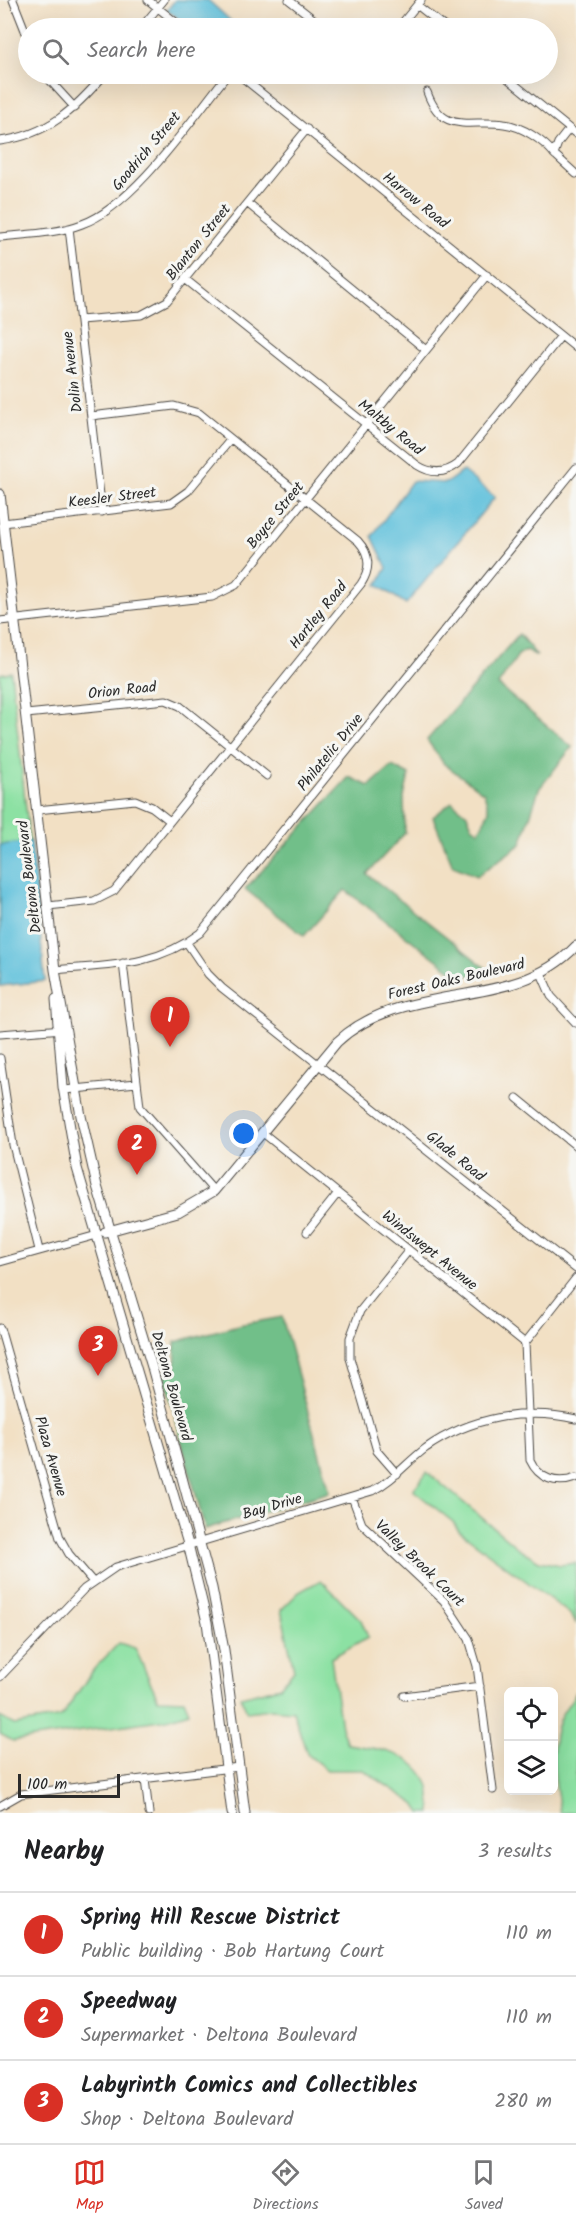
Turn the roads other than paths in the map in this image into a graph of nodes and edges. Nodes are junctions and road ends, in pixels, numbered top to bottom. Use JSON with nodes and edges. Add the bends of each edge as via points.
{"nodes":[{"id":1,"x":13,"y":0,"type":"edge"},
{"id":2,"x":148,"y":0,"type":"edge"},
{"id":3,"x":164,"y":0,"type":"edge"},
{"id":4,"x":289,"y":0,"type":"edge"},
{"id":5,"x":419,"y":2,"type":"edge"},
{"id":6,"x":158,"y":8,"type":"junction"},
{"id":7,"x":20,"y":18,"type":"edge"},
{"id":8,"x":150,"y":18,"type":"edge"},
{"id":9,"x":170,"y":18,"type":"edge"},
{"id":10,"x":312,"y":18,"type":"edge"},
{"id":11,"x":406,"y":18,"type":"edge"},
{"id":12,"x":436,"y":18,"type":"edge"},
{"id":13,"x":53,"y":84,"type":"edge"},
{"id":14,"x":96,"y":84,"type":"edge"},
{"id":15,"x":220,"y":84,"type":"edge"},
{"id":16,"x":251,"y":84,"type":"edge"},
{"id":17,"x":514,"y":84,"type":"edge"},
{"id":18,"x":427,"y":92,"type":"dead end"},
{"id":19,"x":75,"y":108,"type":"junction"},
{"id":20,"x":307,"y":129,"type":"junction"},
{"id":21,"x":569,"y":129,"type":"junction"},
{"id":22,"x":576,"y":134,"type":"edge"},
{"id":23,"x":0,"y":141,"type":"edge"},
{"id":24,"x":555,"y":155,"type":"junction"},
{"id":25,"x":576,"y":174,"type":"edge"},
{"id":26,"x":247,"y":203,"type":"junction"},
{"id":27,"x":69,"y":228,"type":"junction"},
{"id":28,"x":0,"y":237,"type":"edge"},
{"id":29,"x":487,"y":275,"type":"junction"},
{"id":30,"x":185,"y":279,"type":"junction"},
{"id":31,"x":80,"y":320,"type":"junction"},
{"id":32,"x":561,"y":336,"type":"junction"},
{"id":33,"x":576,"y":348,"type":"edge"},
{"id":34,"x":426,"y":350,"type":"junction"},
{"id":35,"x":91,"y":416,"type":"junction"},
{"id":36,"x":366,"y":424,"type":"junction"},
{"id":37,"x":231,"y":439,"type":"junction"},
{"id":38,"x":576,"y":468,"type":"edge"},
{"id":39,"x":0,"y":494,"type":"edge"},
{"id":40,"x":306,"y":499,"type":"junction"},
{"id":41,"x":102,"y":512,"type":"junction"},
{"id":42,"x":3,"y":523,"type":"junction"},
{"id":43,"x":14,"y":619,"type":"junction"},
{"id":44,"x":0,"y":621,"type":"edge"},
{"id":45,"x":26,"y":714,"type":"junction"},
{"id":46,"x":230,"y":746,"type":"junction"},
{"id":47,"x":267,"y":777,"type":"dead end"},
{"id":48,"x":37,"y":810,"type":"junction"},
{"id":49,"x":170,"y":821,"type":"junction"},
{"id":50,"x":48,"y":906,"type":"junction"},
{"id":51,"x":187,"y":943,"type":"junction"},
{"id":52,"x":576,"y":946,"type":"edge"},
{"id":53,"x":123,"y":963,"type":"junction"},
{"id":54,"x":55,"y":970,"type":"junction"},
{"id":55,"x":541,"y":973,"type":"junction"},
{"id":56,"x":576,"y":1023,"type":"edge"},
{"id":57,"x":62,"y":1030,"type":"junction"},
{"id":58,"x":0,"y":1034,"type":"edge"},
{"id":59,"x":0,"y":1058,"type":"edge"},
{"id":60,"x":319,"y":1064,"type":"junction"},
{"id":61,"x":137,"y":1083,"type":"junction"},
{"id":62,"x":77,"y":1088,"type":"junction"},
{"id":63,"x":64,"y":1090,"type":"junction"},
{"id":64,"x":517,"y":1098,"type":"dead end"},
{"id":65,"x":264,"y":1133,"type":"junction"},
{"id":66,"x":576,"y":1146,"type":"edge"},
{"id":67,"x":214,"y":1191,"type":"junction"},
{"id":68,"x":338,"y":1193,"type":"junction"},
{"id":69,"x":110,"y":1230,"type":"junction"},
{"id":70,"x":307,"y":1232,"type":"dead end"},
{"id":71,"x":97,"y":1235,"type":"junction"},
{"id":72,"x":39,"y":1250,"type":"junction"},
{"id":73,"x":409,"y":1250,"type":"junction"},
{"id":74,"x":0,"y":1262,"type":"edge"},
{"id":75,"x":576,"y":1269,"type":"edge"},
{"id":76,"x":576,"y":1278,"type":"edge"},
{"id":77,"x":0,"y":1328,"type":"edge"},
{"id":78,"x":525,"y":1343,"type":"junction"},
{"id":79,"x":152,"y":1370,"type":"junction"},
{"id":80,"x":137,"y":1374,"type":"junction"},
{"id":81,"x":527,"y":1414,"type":"junction"},
{"id":82,"x":576,"y":1419,"type":"edge"},
{"id":83,"x":398,"y":1474,"type":"junction"},
{"id":84,"x":576,"y":1478,"type":"edge"},
{"id":85,"x":352,"y":1497,"type":"junction"},
{"id":86,"x":200,"y":1540,"type":"junction"},
{"id":87,"x":188,"y":1544,"type":"junction"},
{"id":88,"x":93,"y":1582,"type":"junction"},
{"id":89,"x":0,"y":1677,"type":"edge"},
{"id":90,"x":480,"y":1686,"type":"junction"},
{"id":91,"x":404,"y":1696,"type":"dead end"},
{"id":92,"x":239,"y":1767,"type":"junction"},
{"id":93,"x":226,"y":1769,"type":"junction"},
{"id":94,"x":144,"y":1779,"type":"junction"},
{"id":95,"x":493,"y":1790,"type":"dead end"},
{"id":96,"x":0,"y":1806,"type":"edge"},
{"id":97,"x":149,"y":1813,"type":"edge"},
{"id":98,"x":232,"y":1813,"type":"edge"},
{"id":99,"x":244,"y":1813,"type":"edge"}],
"edges":[{"from":1,"to":7,"type":"street"},
{"from":2,"to":6,"type":"street"},
{"from":3,"to":6,"type":"street"},
{"from":4,"to":10,"type":"street"},
{"from":5,"to":11,"type":"street"},
{"from":5,"to":12,"type":"street"},
{"from":6,"to":8,"type":"street"},
{"from":6,"to":9,"type":"street"},
{"from":13,"to":19,"type":"street"},
{"from":14,"to":19,"type":"street"},
{"from":15,"to":27,"type":"street","name":"Goodrich Street","via":[[132,192],[109,211]]},
{"from":16,"to":20,"type":"street","name":"Harrow Road"},
{"from":17,"to":21,"type":"street"},
{"from":18,"to":24,"type":"street","via":[[436,111],[449,121],[509,125],[523,130]]},
{"from":19,"to":23,"type":"street","via":[[40,131]]},
{"from":20,"to":26,"type":"street","name":"Blanton Street"},
{"from":20,"to":29,"type":"street","name":"Harrow Road"},
{"from":21,"to":22,"type":"street"},
{"from":21,"to":24,"type":"street","via":[[558,143]]},
{"from":24,"to":25,"type":"street"},
{"from":26,"to":30,"type":"street","name":"Blanton Street"},
{"from":26,"to":34,"type":"street"},
{"from":27,"to":28,"type":"street","name":"Goodrich Street"},
{"from":27,"to":31,"type":"street","name":"Dolin Avenue"},
{"from":29,"to":32,"type":"street","name":"Harrow Road"},
{"from":29,"to":34,"type":"street","name":"Boyce Street"},
{"from":30,"to":31,"type":"street","name":"Blanton Street","via":[[167,301],[151,312]]},
{"from":30,"to":36,"type":"street","name":"Maltby Road"},
{"from":31,"to":35,"type":"street","name":"Dolin Avenue"},
{"from":32,"to":33,"type":"street","name":"Harrow Road"},
{"from":32,"to":36,"type":"street","name":"Maltby Road","via":[[458,464],[448,470],[423,470]]},
{"from":34,"to":36,"type":"street","name":"Boyce Street"},
{"from":35,"to":37,"type":"street","name":"Hartley Road","via":[[182,407],[199,413]]},
{"from":35,"to":41,"type":"street","name":"Dolin Avenue"},
{"from":36,"to":40,"type":"street","name":"Boyce Street"},
{"from":37,"to":40,"type":"street","name":"Hartley Road"},
{"from":37,"to":41,"type":"street","name":"Keesler Street","via":[[181,497],[162,506]]},
{"from":38,"to":51,"type":"street","name":"Philatelic Drive","via":[[211,922]]},
{"from":39,"to":42,"type":"main road","name":"Deltona Boulevard"},
{"from":40,"to":43,"type":"street","name":"Boyce Street","via":[[236,585],[221,595]]},
{"from":40,"to":46,"type":"street","name":"Hartley Road","via":[[362,546],[367,572]]},
{"from":41,"to":42,"type":"street","name":"Keesler Street"},
{"from":42,"to":43,"type":"main road","name":"Deltona Boulevard"},
{"from":43,"to":44,"type":"street","name":"Boyce Street"},
{"from":43,"to":45,"type":"main road","name":"Deltona Boulevard"},
{"from":45,"to":46,"type":"street","name":"Orion Road","via":[[166,700],[180,706]]},
{"from":45,"to":48,"type":"main road","name":"Deltona Boulevard"},
{"from":46,"to":47,"type":"street","name":"Orion Road"},
{"from":46,"to":49,"type":"street","name":"Hartley Road"},
{"from":48,"to":49,"type":"street","via":[[135,800]]},
{"from":48,"to":50,"type":"main road","name":"Deltona Boulevard"},
{"from":49,"to":50,"type":"street","name":"Hartley Road","via":[[108,896]]},
{"from":50,"to":54,"type":"main road","name":"Deltona Boulevard"},
{"from":51,"to":53,"type":"street","name":"Philatelic Drive","via":[[158,957]]},
{"from":51,"to":60,"type":"street","name":"Glade Road","via":[[218,984]]},
{"from":52,"to":55,"type":"main road","name":"Forest Oaks Boulevard"},
{"from":53,"to":54,"type":"street","name":"Philatelic Drive"},
{"from":53,"to":61,"type":"street"},
{"from":54,"to":57,"type":"main road","name":"Deltona Boulevard"},
{"from":55,"to":56,"type":"street","via":[[551,996]]},
{"from":55,"to":60,"type":"main road","name":"Forest Oaks Boulevard","via":[[513,984],[383,1012],[347,1032]]},
{"from":57,"to":58,"type":"street"},
{"from":57,"to":62,"type":"main road","name":"Deltona Boulevard"},
{"from":57,"to":63,"type":"main road","name":"Deltona Boulevard"},
{"from":59,"to":72,"type":"street","via":[[13,1145]]},
{"from":60,"to":65,"type":"main road","name":"Forest Oaks Boulevard"},
{"from":60,"to":75,"type":"street","name":"Glade Road"},
{"from":61,"to":62,"type":"street"},
{"from":61,"to":67,"type":"street","via":[[140,1107]]},
{"from":62,"to":63,"type":"street"},
{"from":62,"to":69,"type":"main road","name":"Deltona Boulevard","via":[[88,1149]]},
{"from":63,"to":71,"type":"main road","name":"Deltona Boulevard","via":[[77,1168]]},
{"from":64,"to":66,"type":"street"},
{"from":65,"to":67,"type":"main road","name":"Forest Oaks Boulevard"},
{"from":65,"to":68,"type":"street","name":"Windswept Avenue"},
{"from":67,"to":69,"type":"main road","name":"Forest Oaks Boulevard","via":[[178,1212]]},
{"from":68,"to":70,"type":"street"},
{"from":68,"to":73,"type":"street","name":"Windswept Avenue"},
{"from":69,"to":71,"type":"main road","name":"Forest Oaks Boulevard"},
{"from":69,"to":79,"type":"main road","name":"Deltona Boulevard"},
{"from":71,"to":72,"type":"street"},
{"from":71,"to":80,"type":"main road","name":"Deltona Boulevard"},
{"from":72,"to":74,"type":"street"},
{"from":73,"to":78,"type":"street","name":"Windswept Avenue"},
{"from":73,"to":83,"type":"street","via":[[360,1311],[350,1338],[350,1358],[377,1451]]},
{"from":76,"to":78,"type":"street"},
{"from":77,"to":88,"type":"street","name":"Plaza Avenue","via":[[60,1538]]},
{"from":78,"to":81,"type":"street"},
{"from":79,"to":80,"type":"main road"},
{"from":79,"to":86,"type":"main road","name":"Deltona Boulevard"},
{"from":80,"to":87,"type":"main road","name":"Deltona Boulevard"},
{"from":81,"to":82,"type":"street","name":"Bay Drive"},
{"from":81,"to":83,"type":"street","name":"Bay Drive","via":[[489,1419],[456,1431],[427,1448]]},
{"from":81,"to":84,"type":"street","via":[[528,1452],[533,1467],[550,1480]]},
{"from":83,"to":85,"type":"street","name":"Bay Drive","via":[[382,1486]]},
{"from":85,"to":86,"type":"street","name":"Bay Drive"},
{"from":85,"to":90,"type":"street","name":"Valley Brook Court","via":[[366,1529],[454,1612],[469,1639]]},
{"from":86,"to":87,"type":"street","name":"Bay Drive"},
{"from":86,"to":92,"type":"main road","name":"Deltona Boulevard","via":[[221,1630]]},
{"from":87,"to":88,"type":"street","name":"Bay Drive","via":[[130,1560]]},
{"from":87,"to":93,"type":"main road","name":"Deltona Boulevard","via":[[208,1632]]},
{"from":88,"to":89,"type":"street","name":"Bay Drive"},
{"from":90,"to":91,"type":"street"},
{"from":90,"to":95,"type":"street","name":"Valley Brook Court"},
{"from":92,"to":93,"type":"street"},
{"from":92,"to":99,"type":"main road","name":"Deltona Boulevard"},
{"from":93,"to":94,"type":"street"},
{"from":93,"to":98,"type":"main road","name":"Deltona Boulevard"},
{"from":94,"to":96,"type":"street","via":[[21,1794]]},
{"from":94,"to":97,"type":"street"}]}
